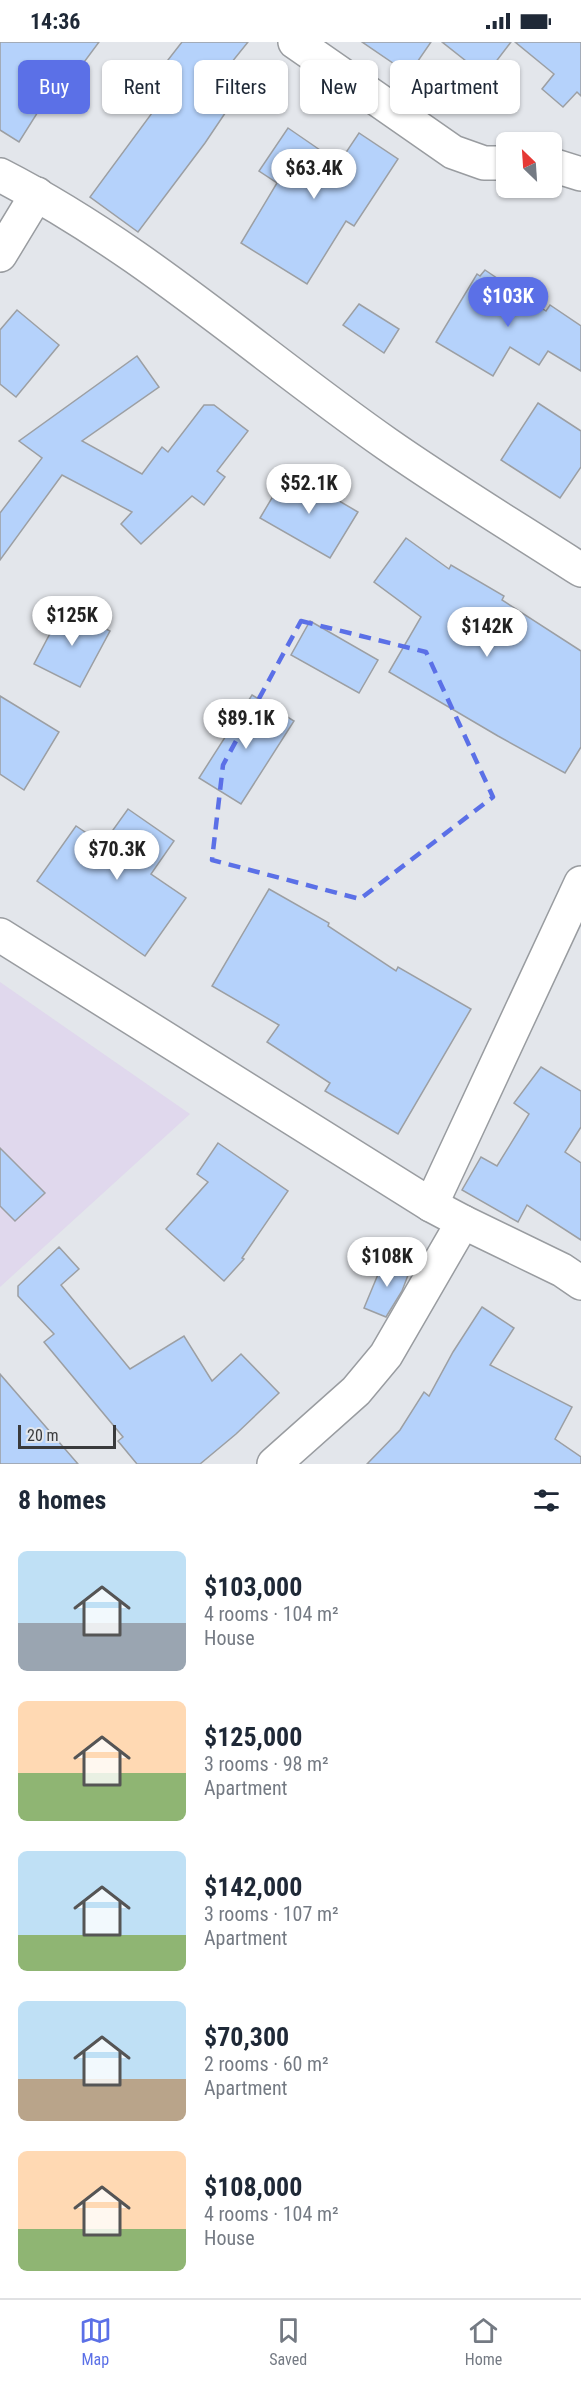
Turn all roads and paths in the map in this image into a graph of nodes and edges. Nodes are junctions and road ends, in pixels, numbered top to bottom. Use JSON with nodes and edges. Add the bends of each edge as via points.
{"nodes":[{"id":1,"x":295,"y":42,"type":"edge"},
{"id":2,"x":496,"y":163,"type":"edge"},
{"id":3,"x":562,"y":168,"type":"edge"},
{"id":4,"x":581,"y":174,"type":"edge"},
{"id":5,"x":0,"y":175,"type":"edge"},
{"id":6,"x":37,"y":194,"type":"junction"},
{"id":7,"x":0,"y":255,"type":"edge"},
{"id":8,"x":581,"y":570,"type":"edge"},
{"id":9,"x":581,"y":883,"type":"edge"},
{"id":10,"x":0,"y":935,"type":"edge"},
{"id":11,"x":431,"y":1205,"type":"junction"},
{"id":12,"x":463,"y":1222,"type":"junction"},
{"id":13,"x":581,"y":1283,"type":"edge"},
{"id":14,"x":274,"y":1464,"type":"edge"}],
"edges":[{"from":1,"to":2,"type":"street","via":[[453,152]]},
{"from":3,"to":4,"type":"street"},
{"from":5,"to":6,"type":"street"},
{"from":6,"to":7,"type":"street"},
{"from":6,"to":8,"type":"street","via":[[144,262],[387,444]]},
{"from":9,"to":11,"type":"street"},
{"from":10,"to":11,"type":"street"},
{"from":11,"to":12,"type":"street"},
{"from":12,"to":13,"type":"street"},
{"from":12,"to":14,"type":"street","via":[[386,1355],[356,1391]]}]}
